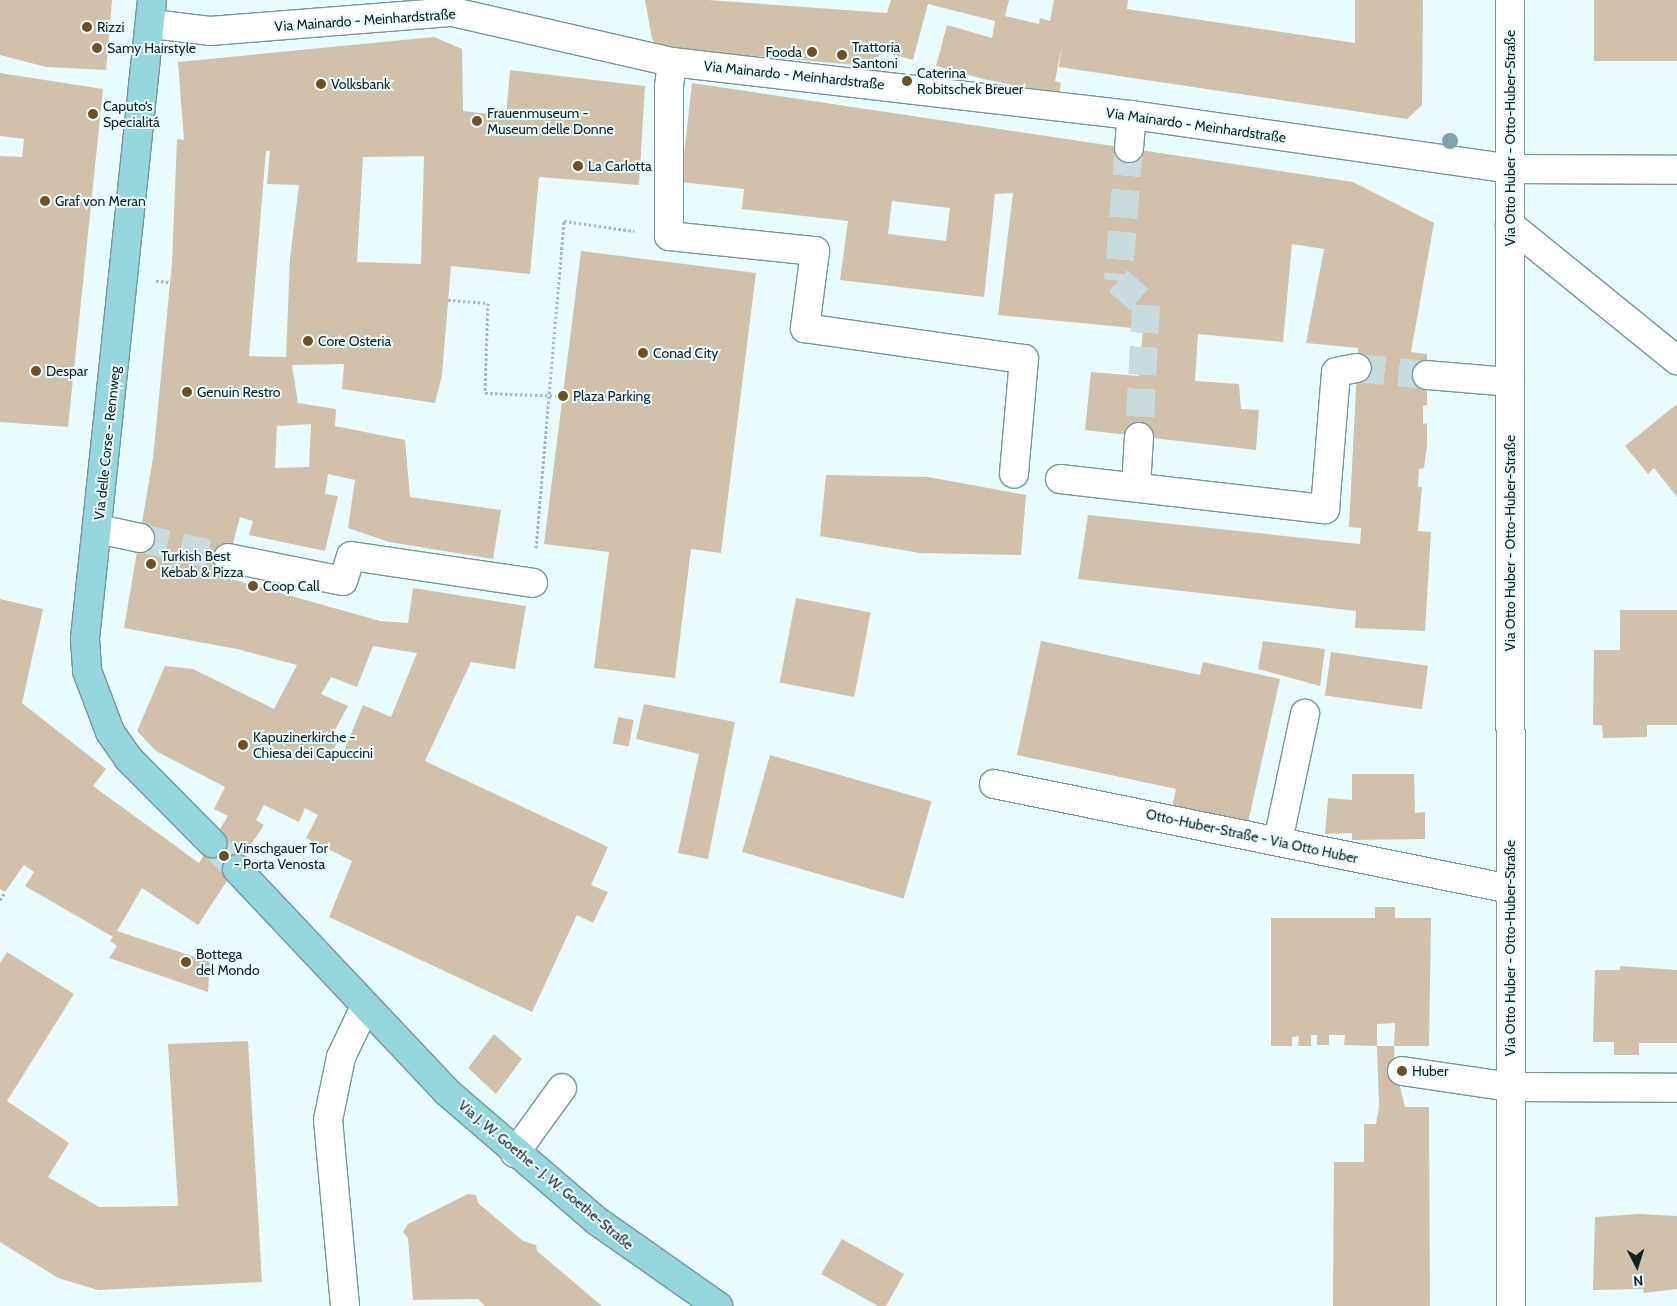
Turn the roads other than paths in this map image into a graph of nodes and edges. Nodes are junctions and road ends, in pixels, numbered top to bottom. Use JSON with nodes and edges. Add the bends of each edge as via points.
{"nodes":[{"id":1,"x":1510,"y":0,"type":"edge"},
{"id":2,"x":152,"y":12,"type":"edge"},
{"id":3,"x":672,"y":62,"type":"junction"},
{"id":4,"x":1132,"y":115,"type":"junction"},
{"id":5,"x":1129,"y":148,"type":"tunnel mouth"},
{"id":6,"x":1511,"y":169,"type":"junction"},
{"id":7,"x":1677,"y":170,"type":"edge"},
{"id":8,"x":1510,"y":225,"type":"junction"},
{"id":9,"x":1677,"y":360,"type":"edge"},
{"id":10,"x":1357,"y":368,"type":"tunnel mouth"},
{"id":11,"x":1427,"y":375,"type":"tunnel mouth"},
{"id":12,"x":1510,"y":382,"type":"junction"},
{"id":13,"x":1139,"y":437,"type":"tunnel mouth"},
{"id":14,"x":1014,"y":474,"type":"dead end"},
{"id":15,"x":1060,"y":479,"type":"dead end"},
{"id":16,"x":1136,"y":487,"type":"junction"},
{"id":17,"x":98,"y":529,"type":"junction"},
{"id":18,"x":140,"y":538,"type":"tunnel mouth"},
{"id":19,"x":228,"y":558,"type":"tunnel mouth"},
{"id":20,"x":533,"y":583,"type":"road end"},
{"id":21,"x":1305,"y":714,"type":"dead end"},
{"id":22,"x":994,"y":784,"type":"dead end"},
{"id":23,"x":1278,"y":841,"type":"junction"},
{"id":24,"x":212,"y":843,"type":"tunnel mouth"},
{"id":25,"x":237,"y":869,"type":"tunnel mouth"},
{"id":26,"x":1510,"y":889,"type":"junction"},
{"id":27,"x":365,"y":1007,"type":"junction"},
{"id":28,"x":1402,"y":1071,"type":"dead end"},
{"id":29,"x":1510,"y":1086,"type":"junction"},
{"id":30,"x":562,"y":1088,"type":"dead end"},
{"id":31,"x":1677,"y":1088,"type":"edge"},
{"id":32,"x":516,"y":1153,"type":"junction"},
{"id":33,"x":345,"y":1306,"type":"edge"},
{"id":34,"x":718,"y":1306,"type":"edge"},
{"id":35,"x":1511,"y":1306,"type":"edge"}],
"edges":[{"from":1,"to":6,"type":"street","name":"Via Otto Huber - Otto-Huber-Straße"},
{"from":2,"to":3,"type":"street","name":"Via Mainardo - Meinhardstraße","via":[[210,31],[454,12]]},
{"from":2,"to":17,"type":"main road","name":"Via delle Corse - Rennweg"},
{"from":3,"to":4,"type":"street","name":"Via Mainardo - Meinhardstraße"},
{"from":3,"to":14,"type":"street","via":[[669,87],[669,236],[815,251],[805,328],[1024,359]]},
{"from":4,"to":5,"type":"street"},
{"from":4,"to":6,"type":"street","name":"Via Mainardo - Meinhardstraße"},
{"from":6,"to":7,"type":"street","name":"Via Mainardo - Meinhardstraße"},
{"from":6,"to":8,"type":"street","name":"Via Otto Huber - Otto-Huber-Straße"},
{"from":8,"to":9,"type":"street"},
{"from":8,"to":12,"type":"street","name":"Via Otto Huber - Otto-Huber-Straße"},
{"from":10,"to":16,"type":"street","via":[[1336,372],[1325,509]]},
{"from":11,"to":12,"type":"street"},
{"from":12,"to":26,"type":"street","name":"Via Otto Huber - Otto-Huber-Straße"},
{"from":13,"to":16,"type":"street"},
{"from":15,"to":16,"type":"street"},
{"from":17,"to":18,"type":"street"},
{"from":17,"to":24,"type":"main road","name":"Via delle Corse - Rennweg","via":[[85,639],[87,671],[96,702],[128,758]]},
{"from":19,"to":20,"type":"street","via":[[343,580],[351,556]]},
{"from":21,"to":23,"type":"street"},
{"from":22,"to":23,"type":"street","name":"Otto-Huber-Straße - Via Otto Huber"},
{"from":23,"to":26,"type":"street","name":"Otto-Huber-Straße - Via Otto Huber"},
{"from":25,"to":27,"type":"main road","name":"Via J. W. Goethe - J. W. Goethe-Straße"},
{"from":26,"to":29,"type":"street","name":"Via Otto Huber - Otto-Huber-Straße"},
{"from":27,"to":32,"type":"main road","name":"Via J. W. Goethe - J. W. Goethe-Straße","via":[[447,1092]]},
{"from":27,"to":33,"type":"street","via":[[341,1057],[328,1120]]},
{"from":28,"to":29,"type":"street"},
{"from":29,"to":31,"type":"street"},
{"from":29,"to":35,"type":"street"},
{"from":30,"to":32,"type":"street"},
{"from":32,"to":34,"type":"main road","name":"Via J. W. Goethe - J. W. Goethe-Straße","via":[[653,1264]]}]}
